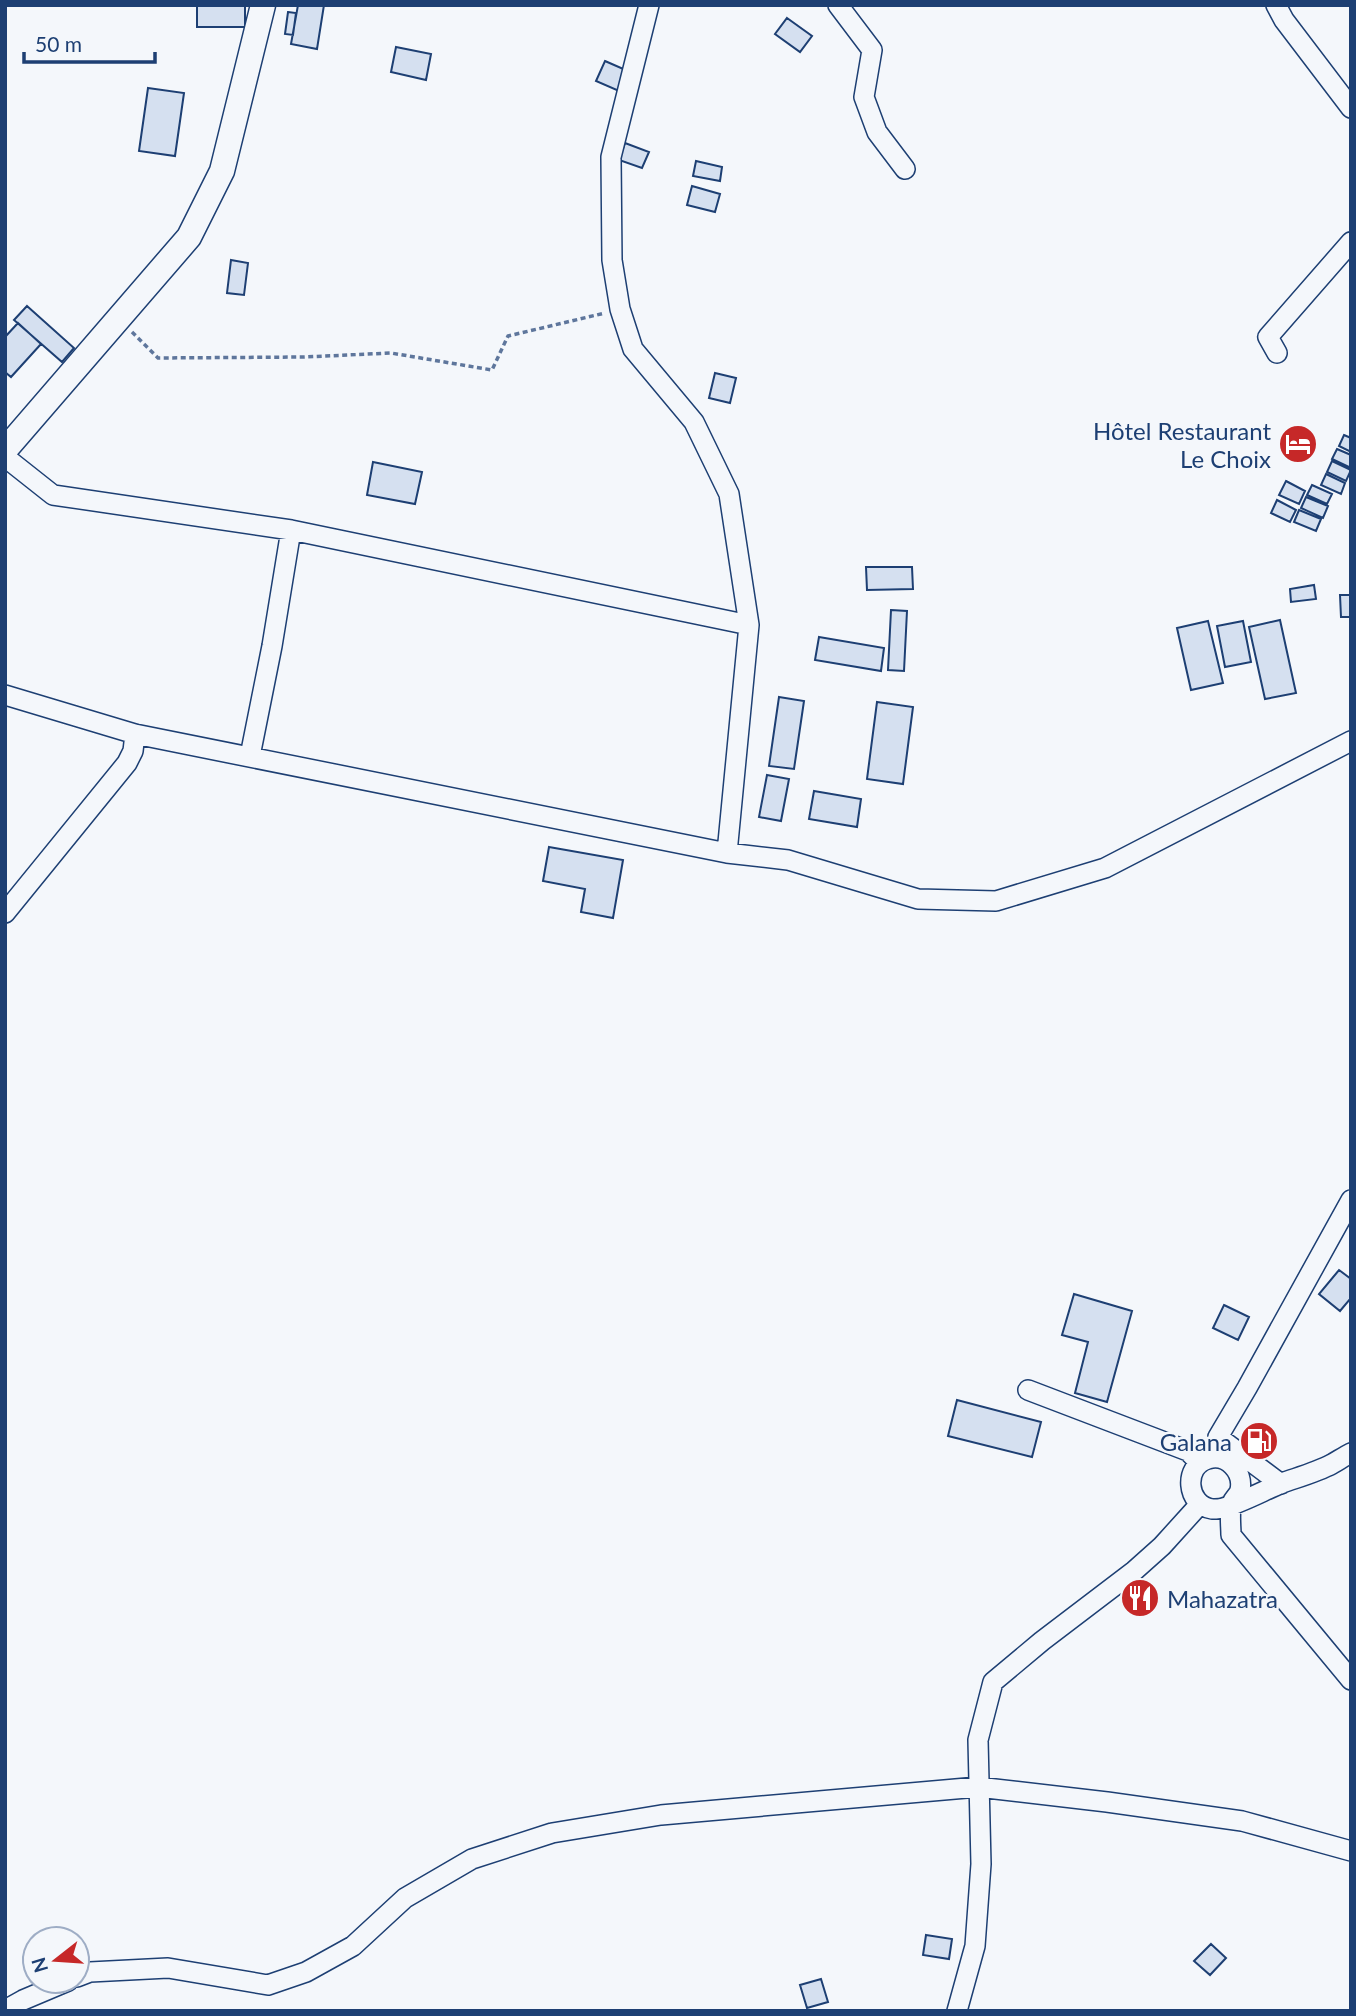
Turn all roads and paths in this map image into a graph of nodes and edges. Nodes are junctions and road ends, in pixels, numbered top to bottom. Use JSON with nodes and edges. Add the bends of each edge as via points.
{"nodes":[{"id":1,"x":263,"y":5,"type":"edge"},
{"id":2,"x":649,"y":5,"type":"edge"},
{"id":3,"x":838,"y":5,"type":"edge"},
{"id":4,"x":1276,"y":5,"type":"edge"},
{"id":5,"x":1351,"y":108,"type":"edge"},
{"id":6,"x":905,"y":169,"type":"dead end"},
{"id":7,"x":1351,"y":242,"type":"edge"},
{"id":8,"x":620,"y":309,"type":"junction"},
{"id":9,"x":121,"y":316,"type":"junction"},
{"id":10,"x":1278,"y":353,"type":"dead end"},
{"id":11,"x":5,"y":450,"type":"edge"},
{"id":12,"x":5,"y":457,"type":"edge"},
{"id":13,"x":291,"y":530,"type":"junction"},
{"id":14,"x":749,"y":625,"type":"junction"},
{"id":15,"x":5,"y":695,"type":"edge"},
{"id":16,"x":135,"y":734,"type":"junction"},
{"id":17,"x":1351,"y":741,"type":"edge"},
{"id":18,"x":250,"y":756,"type":"junction"},
{"id":19,"x":727,"y":852,"type":"junction"},
{"id":20,"x":5,"y":912,"type":"edge"},
{"id":21,"x":1351,"y":1200,"type":"edge"},
{"id":22,"x":1028,"y":1390,"type":"dead end"},
{"id":23,"x":1217,"y":1437,"type":"junction"},
{"id":24,"x":1351,"y":1452,"type":"edge"},
{"id":25,"x":1209,"y":1460,"type":"junction"},
{"id":26,"x":1282,"y":1483,"type":"junction"},
{"id":27,"x":1200,"y":1504,"type":"junction"},
{"id":28,"x":1231,"y":1504,"type":"junction"},
{"id":29,"x":1351,"y":1680,"type":"edge"},
{"id":30,"x":978,"y":1787,"type":"junction"},
{"id":31,"x":1351,"y":1851,"type":"edge"},
{"id":32,"x":91,"y":1972,"type":"edge"},
{"id":33,"x":35,"y":1995,"type":"edge"},
{"id":34,"x":5,"y":2010,"type":"edge"},
{"id":35,"x":957,"y":2011,"type":"edge"}],
"edges":[{"from":1,"to":9,"type":"main road","via":[[222,171],[189,237]]},
{"from":2,"to":8,"type":"street","via":[[611,157],[612,260]]},
{"from":3,"to":6,"type":"street","via":[[872,50],[864,97],[877,132]]},
{"from":4,"to":5,"type":"street"},
{"from":7,"to":10,"type":"street","via":[[1268,337]]},
{"from":8,"to":9,"type":"path","via":[[508,336],[492,370],[391,353],[158,359]]},
{"from":8,"to":14,"type":"street","via":[[634,349],[694,422],[729,494]]},
{"from":9,"to":11,"type":"main road"},
{"from":12,"to":13,"type":"street","via":[[53,495]]},
{"from":13,"to":14,"type":"street"},
{"from":13,"to":18,"type":"street"},
{"from":14,"to":19,"type":"street"},
{"from":15,"to":16,"type":"street"},
{"from":16,"to":18,"type":"street"},
{"from":16,"to":20,"type":"street","via":[[127,763]]},
{"from":17,"to":19,"type":"street","via":[[1105,868],[996,901],[918,899],[788,860]]},
{"from":18,"to":19,"type":"street"},
{"from":21,"to":23,"type":"street"},
{"from":22,"to":25,"type":"street"},
{"from":23,"to":25,"type":"street"},
{"from":23,"to":26,"type":"street"},
{"from":24,"to":26,"type":"street","via":[[1331,1465]]},
{"from":25,"to":27,"type":"street","via":[[1193,1472],[1190,1483]]},
{"from":25,"to":28,"type":"street","via":[[1233,1464],[1240,1477],[1240,1492]]},
{"from":26,"to":28,"type":"street"},
{"from":27,"to":28,"type":"street","via":[[1221,1509]]},
{"from":27,"to":30,"type":"street","via":[[1134,1571],[993,1682],[978,1740]]},
{"from":28,"to":29,"type":"street","via":[[1231,1535]]},
{"from":30,"to":31,"type":"street","via":[[1242,1821]]},
{"from":30,"to":32,"type":"street","via":[[661,1815],[552,1833],[472,1859],[405,1898],[353,1946],[306,1972],[268,1985],[168,1968]]},
{"from":30,"to":35,"type":"street","via":[[981,1864],[975,1946]]},
{"from":33,"to":34,"type":"street"}]}
